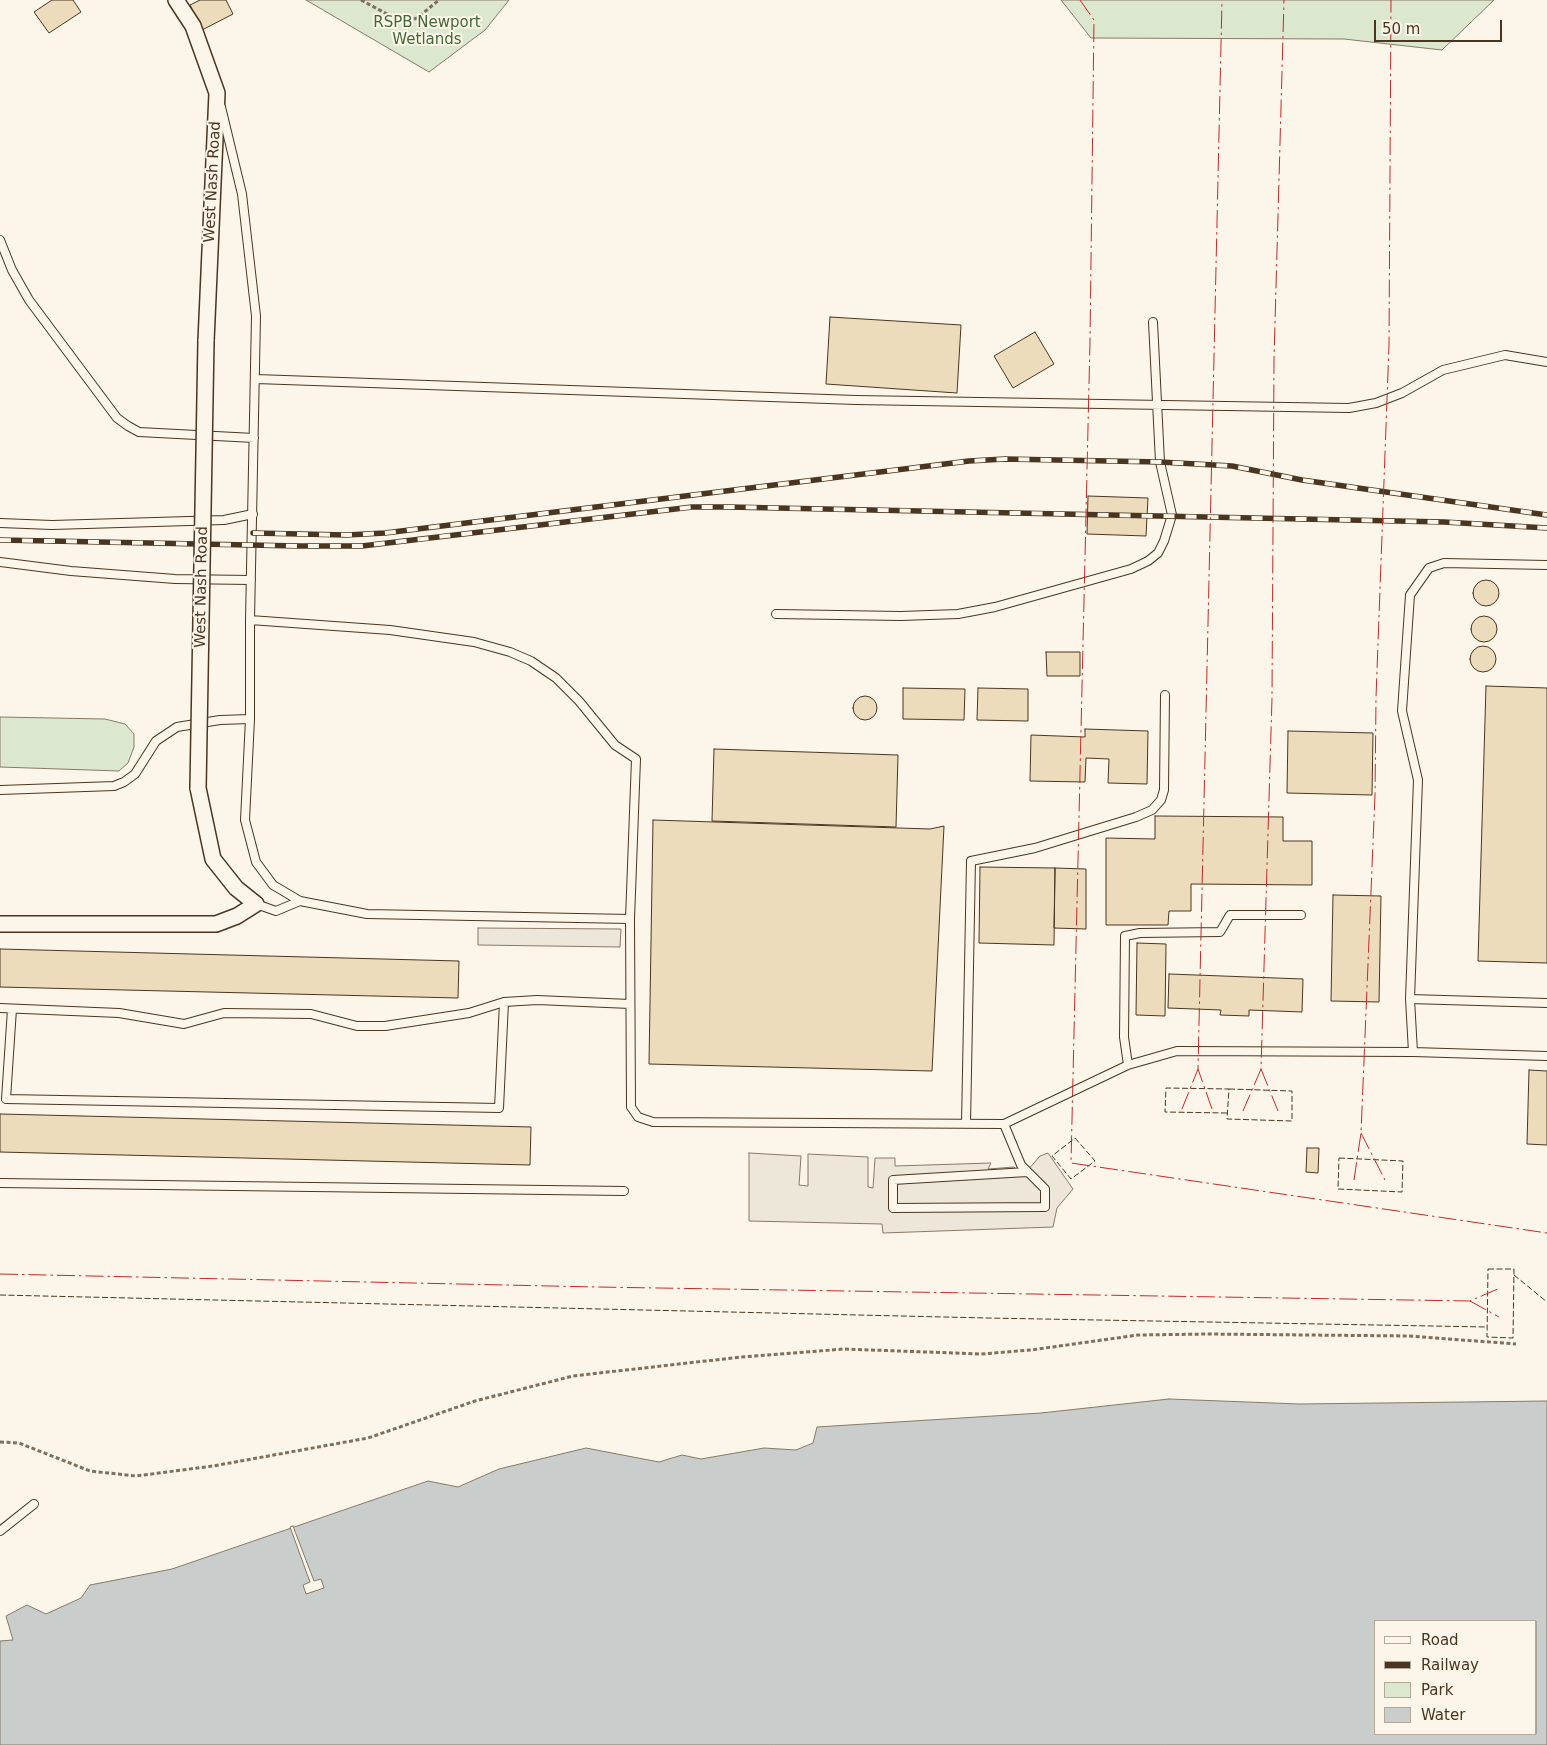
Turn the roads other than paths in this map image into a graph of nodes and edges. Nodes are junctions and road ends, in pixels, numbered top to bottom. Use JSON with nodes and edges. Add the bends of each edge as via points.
{"nodes":[{"id":1,"x":176,"y":0,"type":"edge"},
{"id":2,"x":217,"y":93,"type":"junction"},
{"id":3,"x":0,"y":240,"type":"edge"},
{"id":4,"x":1153,"y":322,"type":"dead end"},
{"id":5,"x":1547,"y":362,"type":"edge"},
{"id":6,"x":256,"y":379,"type":"junction"},
{"id":7,"x":1156,"y":403,"type":"junction"},
{"id":8,"x":254,"y":438,"type":"junction"},
{"id":9,"x":253,"y":514,"type":"junction"},
{"id":10,"x":0,"y":524,"type":"edge"},
{"id":11,"x":0,"y":562,"type":"edge"},
{"id":12,"x":1547,"y":565,"type":"edge"},
{"id":13,"x":251,"y":580,"type":"junction"},
{"id":14,"x":776,"y":614,"type":"dead end"},
{"id":15,"x":250,"y":620,"type":"junction"},
{"id":16,"x":1165,"y":695,"type":"dead end"},
{"id":17,"x":250,"y":719,"type":"junction"},
{"id":18,"x":0,"y":790,"type":"edge"},
{"id":19,"x":300,"y":901,"type":"junction"},
{"id":20,"x":256,"y":904,"type":"junction"},
{"id":21,"x":1301,"y":915,"type":"dead end"},
{"id":22,"x":630,"y":919,"type":"junction"},
{"id":23,"x":0,"y":924,"type":"edge"},
{"id":24,"x":1410,"y":999,"type":"junction"},
{"id":25,"x":504,"y":1002,"type":"junction"},
{"id":26,"x":1547,"y":1003,"type":"edge"},
{"id":27,"x":630,"y":1004,"type":"junction"},
{"id":28,"x":0,"y":1008,"type":"edge"},
{"id":29,"x":12,"y":1008,"type":"junction"},
{"id":30,"x":1413,"y":1052,"type":"junction"},
{"id":31,"x":1547,"y":1056,"type":"edge"},
{"id":32,"x":1128,"y":1065,"type":"junction"},
{"id":33,"x":966,"y":1124,"type":"junction"},
{"id":34,"x":1004,"y":1124,"type":"junction"},
{"id":35,"x":1027,"y":1172,"type":"junction"},
{"id":36,"x":0,"y":1183,"type":"edge"},
{"id":37,"x":624,"y":1191,"type":"dead end"},
{"id":38,"x":34,"y":1504,"type":"dead end"},
{"id":39,"x":0,"y":1530,"type":"edge"}],
"edges":[{"from":1,"to":2,"type":"street","name":"West Nash Road","via":[[193,26]]},
{"from":2,"to":6,"type":"lane","via":[[235,161],[247,229],[256,316]]},
{"from":2,"to":20,"type":"street","name":"West Nash Road","bridge":true,"via":[[206,341],[198,788],[213,859],[236,888]]},
{"from":3,"to":8,"type":"lane","via":[[29,300],[117,418],[139,432]]},
{"from":4,"to":7,"type":"lane"},
{"from":5,"to":7,"type":"lane","via":[[1505,355],[1443,370],[1402,393],[1376,403],[1349,408]]},
{"from":6,"to":7,"type":"lane","via":[[856,400]]},
{"from":6,"to":8,"type":"lane"},
{"from":7,"to":14,"type":"lane","via":[[1160,462],[1172,515],[1158,553],[1148,561],[1131,569],[995,607],[958,614]]},
{"from":8,"to":9,"type":"lane"},
{"from":9,"to":10,"type":"lane","via":[[224,520]]},
{"from":9,"to":13,"type":"lane"},
{"from":11,"to":13,"type":"lane","via":[[175,579]]},
{"from":12,"to":24,"type":"lane","via":[[1444,563],[1429,568],[1410,595],[1402,711],[1418,780]]},
{"from":13,"to":15,"type":"lane"},
{"from":15,"to":17,"type":"lane"},
{"from":15,"to":22,"type":"lane","via":[[390,630],[474,642],[510,652],[556,678],[615,745],[636,759]]},
{"from":16,"to":33,"type":"lane","via":[[1164,790],[1161,800],[1152,810],[1035,848],[971,862]]},
{"from":17,"to":18,"type":"lane","via":[[188,724],[171,730],[156,741],[135,774],[114,786]]},
{"from":17,"to":19,"type":"lane","via":[[245,820],[256,862],[274,885]]},
{"from":19,"to":20,"type":"lane","via":[[276,910]]},
{"from":19,"to":22,"type":"lane","via":[[367,914]]},
{"from":20,"to":23,"type":"street","via":[[216,924]]},
{"from":21,"to":32,"type":"lane","via":[[1230,915],[1220,932],[1125,936],[1124,1037]]},
{"from":22,"to":27,"type":"lane"},
{"from":24,"to":26,"type":"lane"},
{"from":24,"to":30,"type":"lane"},
{"from":25,"to":27,"type":"lane","via":[[537,1000]]},
{"from":25,"to":29,"type":"lane","via":[[469,1013],[385,1026],[357,1026],[311,1014],[224,1013],[184,1024],[119,1013]]},
{"from":25,"to":29,"type":"lane","via":[[499,1108],[6,1099]]},
{"from":27,"to":33,"type":"lane","via":[[631,1107],[638,1117],[654,1122]]},
{"from":28,"to":29,"type":"lane"},
{"from":30,"to":31,"type":"lane"},
{"from":30,"to":32,"type":"lane","via":[[1177,1051]]},
{"from":32,"to":34,"type":"lane"},
{"from":33,"to":34,"type":"lane"},
{"from":34,"to":35,"type":"lane"},
{"from":35,"to":35,"type":"lane","via":[[1044,1189],[1045,1207],[893,1208],[893,1180]]},
{"from":36,"to":37,"type":"lane"},
{"from":38,"to":39,"type":"lane"}]}
